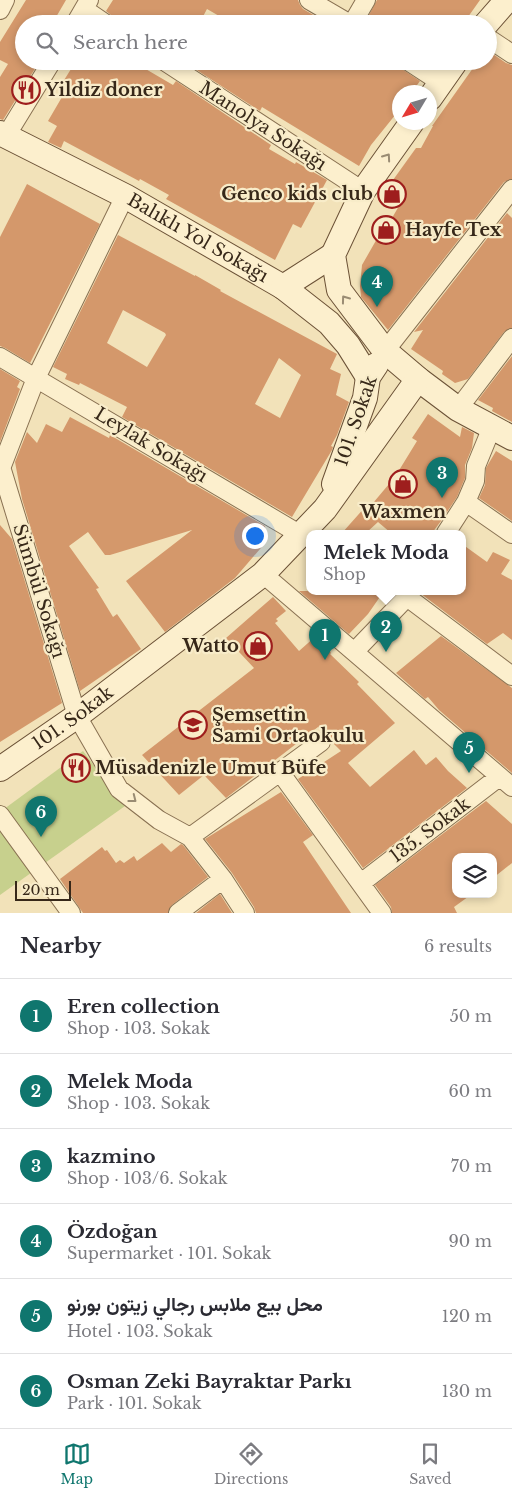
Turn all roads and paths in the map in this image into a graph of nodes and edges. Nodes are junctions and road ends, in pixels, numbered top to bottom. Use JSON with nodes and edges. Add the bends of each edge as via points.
{"nodes":[{"id":1,"x":5,"y":0,"type":"edge"},
{"id":2,"x":309,"y":0,"type":"edge"},
{"id":3,"x":366,"y":0,"type":"edge"},
{"id":4,"x":507,"y":0,"type":"edge"},
{"id":5,"x":0,"y":10,"type":"edge"},
{"id":6,"x":335,"y":15,"type":"edge"},
{"id":7,"x":357,"y":15,"type":"edge"},
{"id":8,"x":494,"y":15,"type":"edge"},
{"id":9,"x":497,"y":44,"type":"edge"},
{"id":10,"x":512,"y":54,"type":"edge"},
{"id":11,"x":46,"y":70,"type":"edge"},
{"id":12,"x":178,"y":70,"type":"edge"},
{"id":13,"x":416,"y":70,"type":"edge"},
{"id":14,"x":449,"y":70,"type":"edge"},
{"id":15,"x":430,"y":85,"type":"edge"},
{"id":16,"x":437,"y":87,"type":"edge"},
{"id":17,"x":406,"y":130,"type":"edge"},
{"id":18,"x":3,"y":134,"type":"edge"},
{"id":19,"x":512,"y":189,"type":"edge"},
{"id":20,"x":363,"y":191,"type":"junction"},
{"id":21,"x":125,"y":196,"type":"junction"},
{"id":22,"x":333,"y":255,"type":"junction"},
{"id":23,"x":283,"y":286,"type":"junction"},
{"id":24,"x":512,"y":338,"type":"edge"},
{"id":25,"x":385,"y":351,"type":"junction"},
{"id":26,"x":0,"y":357,"type":"edge"},
{"id":27,"x":368,"y":377,"type":"junction"},
{"id":28,"x":36,"y":378,"type":"junction"},
{"id":29,"x":418,"y":379,"type":"junction"},
{"id":30,"x":458,"y":410,"type":"junction"},
{"id":31,"x":502,"y":432,"type":"edge"},
{"id":32,"x":1,"y":469,"type":"edge"},
{"id":33,"x":466,"y":502,"type":"junction"},
{"id":34,"x":325,"y":509,"type":"junction"},
{"id":35,"x":448,"y":530,"type":"edge"},
{"id":36,"x":301,"y":534,"type":"junction"},
{"id":37,"x":512,"y":534,"type":"edge"},
{"id":38,"x":263,"y":574,"type":"junction"},
{"id":39,"x":407,"y":595,"type":"edge"},
{"id":40,"x":409,"y":595,"type":"edge"},
{"id":41,"x":355,"y":651,"type":"junction"},
{"id":42,"x":512,"y":676,"type":"edge"},
{"id":43,"x":77,"y":716,"type":"junction"},
{"id":44,"x":321,"y":742,"type":"dead end"},
{"id":45,"x":0,"y":770,"type":"edge"},
{"id":46,"x":280,"y":772,"type":"junction"},
{"id":47,"x":506,"y":782,"type":"edge"},
{"id":48,"x":0,"y":815,"type":"edge"},
{"id":49,"x":190,"y":837,"type":"junction"},
{"id":50,"x":223,"y":879,"type":"junction"},
{"id":51,"x":361,"y":883,"type":"junction"},
{"id":52,"x":71,"y":913,"type":"edge"},
{"id":53,"x":178,"y":913,"type":"edge"},
{"id":54,"x":245,"y":913,"type":"edge"},
{"id":55,"x":382,"y":913,"type":"edge"}],
"edges":[{"from":1,"to":5,"type":"street"},
{"from":2,"to":6,"type":"street"},
{"from":3,"to":7,"type":"street"},
{"from":4,"to":8,"type":"street"},
{"from":9,"to":10,"type":"street"},
{"from":11,"to":18,"type":"street"},
{"from":12,"to":20,"type":"street","name":"Manolya Sokağı"},
{"from":13,"to":15,"type":"street"},
{"from":14,"to":16,"type":"street"},
{"from":20,"to":17,"type":"street","one_way":true},
{"from":18,"to":21,"type":"street","name":"Balıklı Yol Sokağı"},
{"from":19,"to":25,"type":"street","name":"101. Sokak"},
{"from":20,"to":22,"type":"street"},
{"from":21,"to":23,"type":"street","name":"Balıklı Yol Sokağı"},
{"from":21,"to":28,"type":"street"},
{"from":22,"to":23,"type":"street"},
{"from":25,"to":22,"type":"street","one_way":true,"via":[[339,290]]},
{"from":23,"to":27,"type":"street","name":"Balıklı Yol Sokağı","via":[[328,323],[348,345]]},
{"from":24,"to":30,"type":"street"},
{"from":25,"to":27,"type":"street","name":"101. Sokak"},
{"from":25,"to":29,"type":"street"},
{"from":26,"to":28,"type":"street","name":"Leylak Sokağı"},
{"from":27,"to":34,"type":"street","name":"101. Sokak","via":[[366,398]]},
{"from":28,"to":32,"type":"street"},
{"from":28,"to":36,"type":"street","name":"Leylak Sokağı"},
{"from":29,"to":30,"type":"street"},
{"from":29,"to":34,"type":"street","name":"101. Sokak"},
{"from":30,"to":31,"type":"street"},
{"from":31,"to":33,"type":"street","via":[[476,466],[475,481]]},
{"from":32,"to":43,"type":"street","name":"Sümbül Sokağı"},
{"from":33,"to":35,"type":"street"},
{"from":33,"to":37,"type":"street"},
{"from":34,"to":36,"type":"street","name":"101. Sokak"},
{"from":36,"to":38,"type":"street","name":"101. Sokak"},
{"from":38,"to":41,"type":"street"},
{"from":38,"to":43,"type":"street","name":"101. Sokak"},
{"from":39,"to":41,"type":"street"},
{"from":40,"to":42,"type":"street"},
{"from":41,"to":47,"type":"street"},
{"from":43,"to":45,"type":"street","name":"101. Sokak"},
{"from":43,"to":49,"type":"street","name":"Sümbül Sokağı","one_way":true,"via":[[119,788],[159,820]]},
{"from":44,"to":46,"type":"street"},
{"from":46,"to":49,"type":"street"},
{"from":46,"to":51,"type":"street"},
{"from":47,"to":51,"type":"street","name":"135. Sokak"},
{"from":48,"to":52,"type":"street"},
{"from":49,"to":50,"type":"street"},
{"from":50,"to":53,"type":"street"},
{"from":50,"to":54,"type":"street"},
{"from":51,"to":55,"type":"street"}]}
